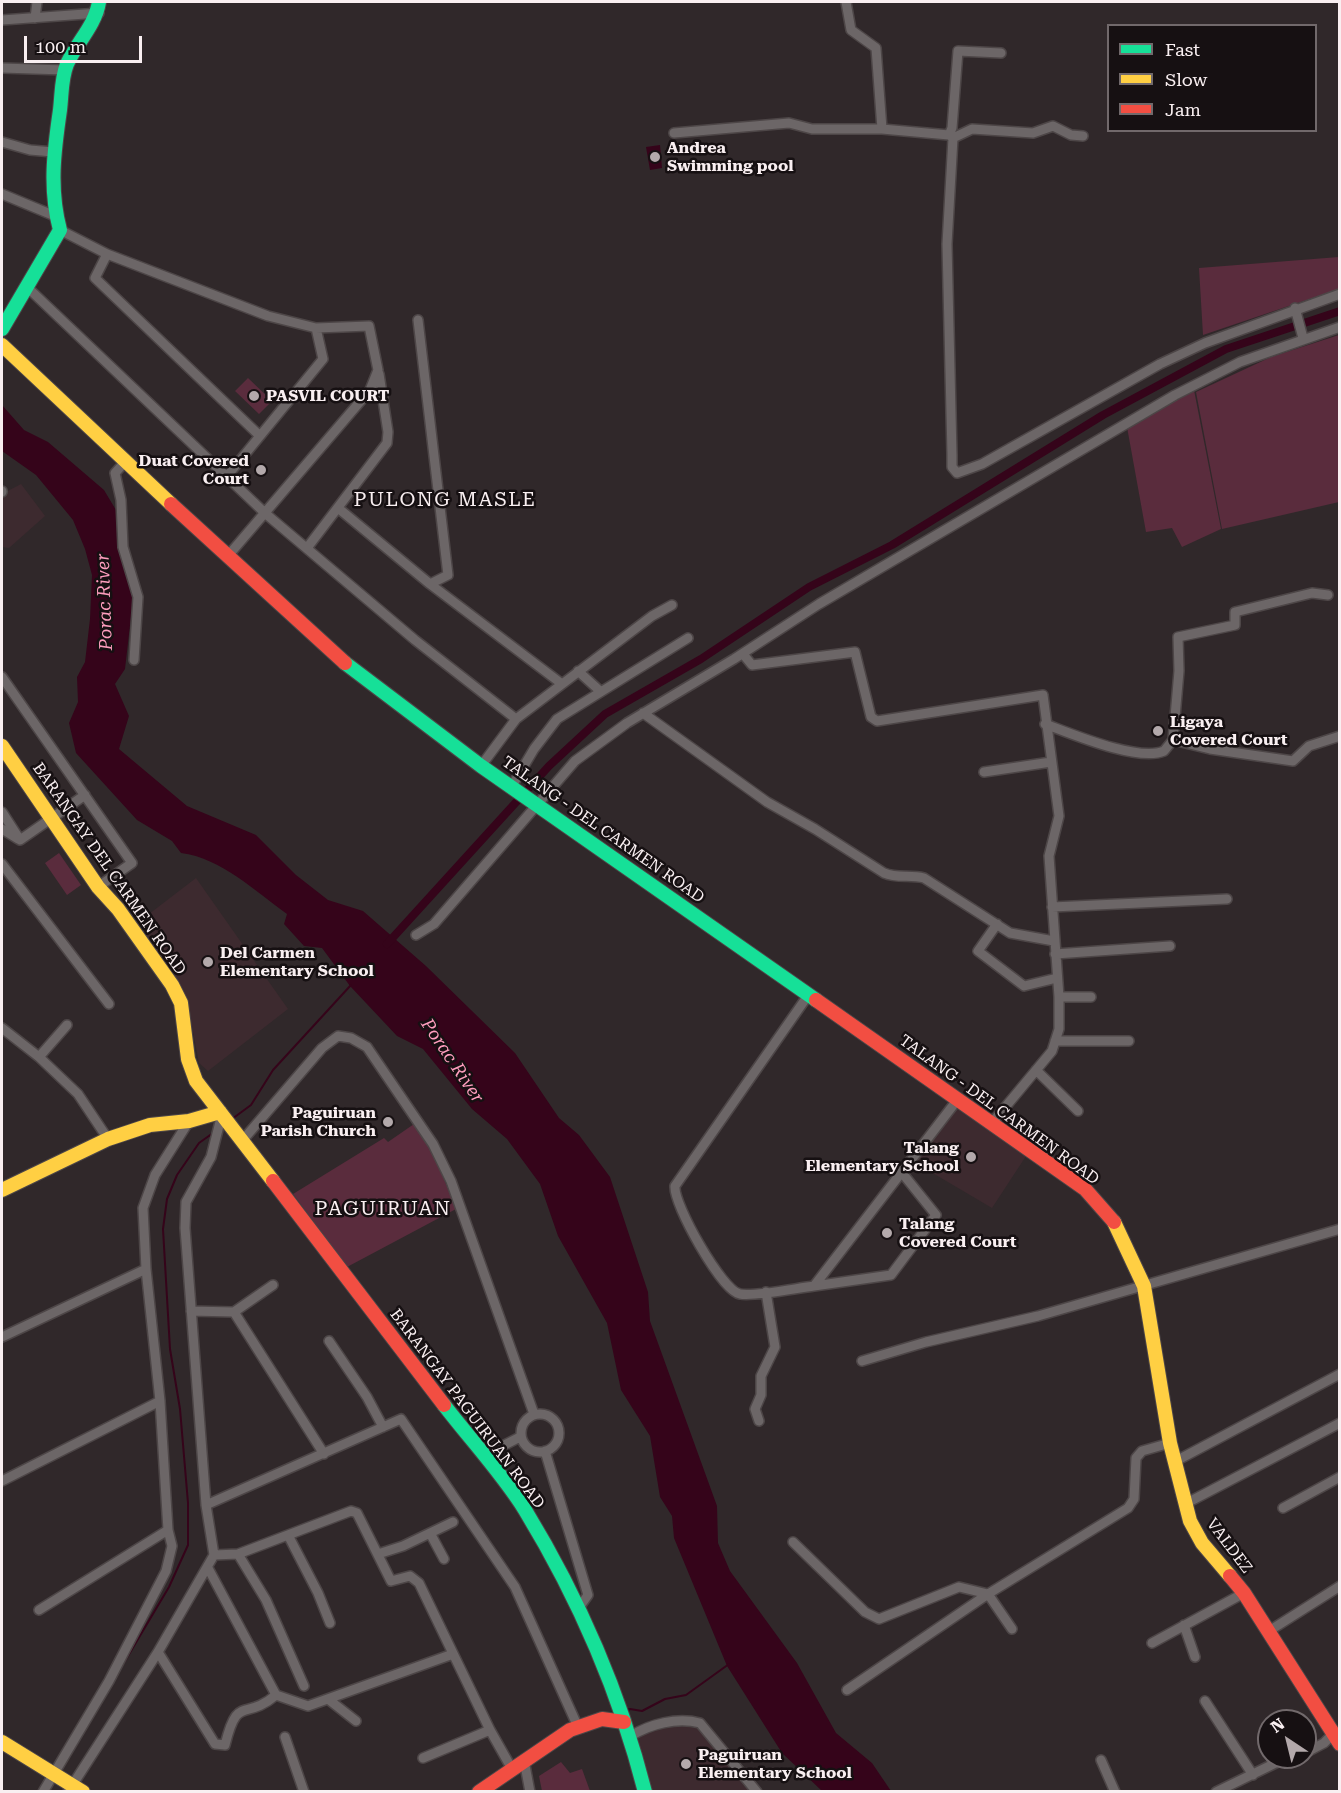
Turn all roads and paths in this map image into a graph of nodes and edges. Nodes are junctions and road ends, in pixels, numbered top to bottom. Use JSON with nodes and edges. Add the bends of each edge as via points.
{"nodes":[{"id":1,"x":37,"y":2,"type":"edge"},
{"id":2,"x":846,"y":2,"type":"edge"},
{"id":3,"x":99,"y":7,"type":"edge"},
{"id":4,"x":35,"y":18,"type":"junction"},
{"id":5,"x":2,"y":20,"type":"edge"},
{"id":6,"x":1001,"y":53,"type":"dead end"},
{"id":7,"x":2,"y":68,"type":"edge"},
{"id":8,"x":65,"y":70,"type":"junction"},
{"id":9,"x":882,"y":129,"type":"junction"},
{"id":10,"x":674,"y":133,"type":"dead end"},
{"id":11,"x":1083,"y":136,"type":"dead end"},
{"id":12,"x":951,"y":137,"type":"junction"},
{"id":13,"x":2,"y":142,"type":"edge"},
{"id":14,"x":53,"y":152,"type":"junction"},
{"id":15,"x":2,"y":194,"type":"edge"},
{"id":16,"x":58,"y":223,"type":"junction"},
{"id":17,"x":107,"y":254,"type":"junction"},
{"id":18,"x":27,"y":287,"type":"junction"},
{"id":19,"x":1340,"y":294,"type":"edge"},
{"id":20,"x":1296,"y":312,"type":"junction"},
{"id":21,"x":418,"y":320,"type":"dead end"},
{"id":22,"x":1340,"y":327,"type":"edge"},
{"id":23,"x":316,"y":328,"type":"junction"},
{"id":24,"x":2,"y":329,"type":"edge"},
{"id":25,"x":1302,"y":335,"type":"junction"},
{"id":26,"x":2,"y":345,"type":"edge"},
{"id":27,"x":378,"y":370,"type":"junction"},
{"id":28,"x":260,"y":436,"type":"junction"},
{"id":29,"x":125,"y":462,"type":"junction"},
{"id":30,"x":228,"y":475,"type":"junction"},
{"id":31,"x":338,"y":508,"type":"junction"},
{"id":32,"x":266,"y":514,"type":"junction"},
{"id":33,"x":307,"y":548,"type":"junction"},
{"id":34,"x":227,"y":557,"type":"junction"},
{"id":35,"x":430,"y":584,"type":"junction"},
{"id":36,"x":1328,"y":595,"type":"dead end"},
{"id":37,"x":672,"y":605,"type":"dead end"},
{"id":38,"x":688,"y":638,"type":"dead end"},
{"id":39,"x":743,"y":654,"type":"junction"},
{"id":40,"x":134,"y":660,"type":"dead end"},
{"id":41,"x":578,"y":671,"type":"junction"},
{"id":42,"x":2,"y":677,"type":"edge"},
{"id":43,"x":562,"y":684,"type":"junction"},
{"id":44,"x":600,"y":691,"type":"junction"},
{"id":45,"x":643,"y":713,"type":"junction"},
{"id":46,"x":516,"y":719,"type":"junction"},
{"id":47,"x":1045,"y":724,"type":"junction"},
{"id":48,"x":1340,"y":736,"type":"edge"},
{"id":49,"x":1173,"y":740,"type":"junction"},
{"id":50,"x":2,"y":746,"type":"edge"},
{"id":51,"x":1051,"y":762,"type":"junction"},
{"id":52,"x":481,"y":766,"type":"junction"},
{"id":53,"x":984,"y":772,"type":"dead end"},
{"id":54,"x":516,"y":788,"type":"junction"},
{"id":55,"x":85,"y":795,"type":"junction"},
{"id":56,"x":535,"y":802,"type":"junction"},
{"id":57,"x":2,"y":812,"type":"edge"},
{"id":58,"x":51,"y":819,"type":"junction"},
{"id":59,"x":2,"y":829,"type":"edge"},
{"id":60,"x":20,"y":840,"type":"junction"},
{"id":61,"x":2,"y":864,"type":"edge"},
{"id":62,"x":98,"y":887,"type":"junction"},
{"id":63,"x":1227,"y":899,"type":"dead end"},
{"id":64,"x":1053,"y":908,"type":"junction"},
{"id":65,"x":997,"y":924,"type":"junction"},
{"id":66,"x":416,"y":935,"type":"dead end"},
{"id":67,"x":1054,"y":941,"type":"junction"},
{"id":68,"x":1170,"y":946,"type":"dead end"},
{"id":69,"x":1055,"y":954,"type":"junction"},
{"id":70,"x":1057,"y":978,"type":"junction"},
{"id":71,"x":809,"y":994,"type":"junction"},
{"id":72,"x":1059,"y":997,"type":"junction"},
{"id":73,"x":1090,"y":997,"type":"dead end"},
{"id":74,"x":109,"y":1004,"type":"dead end"},
{"id":75,"x":67,"y":1026,"type":"dead end"},
{"id":76,"x":2,"y":1029,"type":"edge"},
{"id":77,"x":1055,"y":1041,"type":"junction"},
{"id":78,"x":1129,"y":1041,"type":"dead end"},
{"id":79,"x":39,"y":1057,"type":"junction"},
{"id":80,"x":1036,"y":1070,"type":"junction"},
{"id":81,"x":958,"y":1099,"type":"junction"},
{"id":82,"x":1078,"y":1111,"type":"dead end"},
{"id":83,"x":222,"y":1117,"type":"junction"},
{"id":84,"x":189,"y":1121,"type":"junction"},
{"id":85,"x":992,"y":1123,"type":"junction"},
{"id":86,"x":239,"y":1136,"type":"junction"},
{"id":87,"x":108,"y":1139,"type":"junction"},
{"id":88,"x":903,"y":1174,"type":"junction"},
{"id":89,"x":2,"y":1190,"type":"edge"},
{"id":90,"x":1340,"y":1229,"type":"edge"},
{"id":91,"x":146,"y":1269,"type":"junction"},
{"id":92,"x":273,"y":1285,"type":"dead end"},
{"id":93,"x":1144,"y":1286,"type":"junction"},
{"id":94,"x":814,"y":1287,"type":"junction"},
{"id":95,"x":766,"y":1292,"type":"junction"},
{"id":96,"x":191,"y":1311,"type":"junction"},
{"id":97,"x":234,"y":1312,"type":"junction"},
{"id":98,"x":2,"y":1337,"type":"edge"},
{"id":99,"x":329,"y":1341,"type":"dead end"},
{"id":100,"x":1154,"y":1344,"type":"joint"},
{"id":101,"x":862,"y":1361,"type":"dead end"},
{"id":102,"x":1340,"y":1374,"type":"edge"},
{"id":103,"x":160,"y":1401,"type":"junction"},
{"id":104,"x":534,"y":1414,"type":"junction"},
{"id":105,"x":759,"y":1421,"type":"dead end"},
{"id":106,"x":1340,"y":1423,"type":"edge"},
{"id":107,"x":383,"y":1427,"type":"junction"},
{"id":108,"x":520,"y":1437,"type":"junction"},
{"id":109,"x":1170,"y":1443,"type":"junction"},
{"id":110,"x":545,"y":1451,"type":"junction"},
{"id":111,"x":324,"y":1455,"type":"junction"},
{"id":112,"x":483,"y":1456,"type":"junction"},
{"id":113,"x":1174,"y":1462,"type":"junction"},
{"id":114,"x":1340,"y":1478,"type":"edge"},
{"id":115,"x":2,"y":1481,"type":"edge"},
{"id":116,"x":1185,"y":1504,"type":"junction"},
{"id":117,"x":206,"y":1506,"type":"junction"},
{"id":118,"x":1283,"y":1508,"type":"dead end"},
{"id":119,"x":453,"y":1522,"type":"dead end"},
{"id":120,"x":168,"y":1530,"type":"junction"},
{"id":121,"x":430,"y":1533,"type":"junction"},
{"id":122,"x":288,"y":1535,"type":"junction"},
{"id":123,"x":793,"y":1542,"type":"dead end"},
{"id":124,"x":238,"y":1554,"type":"junction"},
{"id":125,"x":378,"y":1554,"type":"junction"},
{"id":126,"x":214,"y":1555,"type":"junction"},
{"id":127,"x":444,"y":1559,"type":"dead end"},
{"id":128,"x":208,"y":1568,"type":"junction"},
{"id":129,"x":1340,"y":1586,"type":"edge"},
{"id":130,"x":1244,"y":1593,"type":"junction"},
{"id":131,"x":988,"y":1594,"type":"junction"},
{"id":132,"x":578,"y":1609,"type":"junction"},
{"id":133,"x":39,"y":1610,"type":"dead end"},
{"id":134,"x":330,"y":1623,"type":"dead end"},
{"id":135,"x":1184,"y":1625,"type":"junction"},
{"id":136,"x":1012,"y":1629,"type":"dead end"},
{"id":137,"x":1269,"y":1631,"type":"junction"},
{"id":138,"x":1152,"y":1643,"type":"dead end"},
{"id":139,"x":158,"y":1652,"type":"junction"},
{"id":140,"x":453,"y":1654,"type":"junction"},
{"id":141,"x":1195,"y":1657,"type":"dead end"},
{"id":142,"x":304,"y":1686,"type":"dead end"},
{"id":143,"x":847,"y":1690,"type":"dead end"},
{"id":144,"x":276,"y":1695,"type":"junction"},
{"id":145,"x":328,"y":1699,"type":"junction"},
{"id":146,"x":1205,"y":1701,"type":"dead end"},
{"id":147,"x":356,"y":1721,"type":"dead end"},
{"id":148,"x":624,"y":1722,"type":"junction"},
{"id":149,"x":578,"y":1727,"type":"junction"},
{"id":150,"x":490,"y":1730,"type":"junction"},
{"id":151,"x":631,"y":1736,"type":"junction"},
{"id":152,"x":285,"y":1737,"type":"dead end"},
{"id":153,"x":1336,"y":1739,"type":"edge"},
{"id":154,"x":2,"y":1742,"type":"edge"},
{"id":155,"x":1317,"y":1747,"type":"edge"},
{"id":156,"x":423,"y":1758,"type":"dead end"},
{"id":157,"x":1101,"y":1760,"type":"dead end"},
{"id":158,"x":518,"y":1764,"type":"junction"},
{"id":159,"x":1265,"y":1769,"type":"edge"},
{"id":160,"x":54,"y":1773,"type":"junction"},
{"id":161,"x":1253,"y":1775,"type":"junction"},
{"id":162,"x":73,"y":1788,"type":"edge"},
{"id":163,"x":43,"y":1791,"type":"edge"},
{"id":164,"x":304,"y":1791,"type":"edge"},
{"id":165,"x":479,"y":1791,"type":"edge"},
{"id":166,"x":530,"y":1791,"type":"edge"},
{"id":167,"x":645,"y":1791,"type":"edge"},
{"id":168,"x":757,"y":1791,"type":"edge"},
{"id":169,"x":1114,"y":1791,"type":"edge"},
{"id":170,"x":1216,"y":1791,"type":"edge"}],
"edges":[{"from":1,"to":4,"type":"street"},
{"from":2,"to":9,"type":"street","via":[[851,30],[876,48]]},
{"from":3,"to":4,"type":"street"},
{"from":3,"to":8,"type":"street"},
{"from":4,"to":5,"type":"street"},
{"from":6,"to":12,"type":"street","via":[[958,51]]},
{"from":7,"to":8,"type":"street"},
{"from":8,"to":14,"type":"street"},
{"from":9,"to":10,"type":"street","via":[[812,129],[789,123]]},
{"from":9,"to":12,"type":"street"},
{"from":11,"to":12,"type":"street","via":[[1053,126],[1033,133],[972,129]]},
{"from":12,"to":20,"type":"street","via":[[947,244],[952,467],[957,473],[982,464],[1160,364],[1205,343]]},
{"from":13,"to":14,"type":"street"},
{"from":14,"to":16,"type":"street"},
{"from":15,"to":16,"type":"street"},
{"from":16,"to":17,"type":"street"},
{"from":16,"to":18,"type":"street"},
{"from":17,"to":23,"type":"street","via":[[268,316]]},
{"from":17,"to":28,"type":"street","via":[[95,278]]},
{"from":18,"to":24,"type":"street"},
{"from":18,"to":30,"type":"street"},
{"from":19,"to":20,"type":"street"},
{"from":20,"to":25,"type":"street"},
{"from":21,"to":35,"type":"street","via":[[448,575]]},
{"from":22,"to":25,"type":"street"},
{"from":23,"to":27,"type":"street","via":[[369,326]]},
{"from":23,"to":28,"type":"street","via":[[323,358]]},
{"from":25,"to":39,"type":"street","via":[[1165,400],[819,604]]},
{"from":26,"to":29,"type":"street","name":"TALANG - DEL CARMEN ROAD"},
{"from":27,"to":31,"type":"street","via":[[387,443]]},
{"from":27,"to":32,"type":"street","via":[[370,390]]},
{"from":28,"to":30,"type":"street"},
{"from":29,"to":34,"type":"street","name":"TALANG - DEL CARMEN ROAD"},
{"from":29,"to":40,"type":"street","via":[[115,472],[123,547],[138,597]]},
{"from":30,"to":32,"type":"street"},
{"from":31,"to":33,"type":"street"},
{"from":31,"to":35,"type":"street"},
{"from":32,"to":33,"type":"street"},
{"from":32,"to":34,"type":"street"},
{"from":33,"to":46,"type":"street"},
{"from":34,"to":52,"type":"street","name":"TALANG - DEL CARMEN ROAD","via":[[354,672]]},
{"from":35,"to":43,"type":"street"},
{"from":36,"to":49,"type":"street","via":[[1312,593],[1235,612],[1235,625],[1178,638]]},
{"from":37,"to":41,"type":"street"},
{"from":38,"to":44,"type":"street"},
{"from":39,"to":45,"type":"street"},
{"from":39,"to":47,"type":"street","via":[[752,665],[855,652],[871,717],[877,721],[1043,695]]},
{"from":41,"to":43,"type":"street"},
{"from":41,"to":44,"type":"street"},
{"from":42,"to":55,"type":"street"},
{"from":43,"to":46,"type":"street"},
{"from":44,"to":54,"type":"street","via":[[557,719],[534,749]]},
{"from":45,"to":56,"type":"street","via":[[591,747]]},
{"from":45,"to":65,"type":"street","via":[[767,802],[884,873],[924,878]]},
{"from":46,"to":52,"type":"street"},
{"from":47,"to":49,"type":"street","via":[[1146,754],[1164,751]]},
{"from":47,"to":51,"type":"street"},
{"from":48,"to":49,"type":"street","via":[[1309,746],[1293,761]]},
{"from":50,"to":58,"type":"street","name":"BARANGAY DEL CARMEN ROAD"},
{"from":51,"to":53,"type":"street"},
{"from":51,"to":64,"type":"street","via":[[1059,816],[1049,856]]},
{"from":52,"to":54,"type":"street","name":"TALANG - DEL CARMEN ROAD"},
{"from":54,"to":56,"type":"street","name":"TALANG - DEL CARMEN ROAD"},
{"from":55,"to":58,"type":"street"},
{"from":55,"to":62,"type":"street","via":[[132,863]]},
{"from":56,"to":66,"type":"street","via":[[434,924]]},
{"from":56,"to":71,"type":"street","name":"TALANG - DEL CARMEN ROAD"},
{"from":57,"to":60,"type":"street"},
{"from":58,"to":60,"type":"street"},
{"from":58,"to":62,"type":"street","name":"BARANGAY DEL CARMEN ROAD"},
{"from":59,"to":60,"type":"street"},
{"from":61,"to":74,"type":"street"},
{"from":62,"to":83,"type":"street","name":"BARANGAY DEL CARMEN ROAD","via":[[172,985],[181,1004],[188,1059],[196,1081]]},
{"from":63,"to":64,"type":"street"},
{"from":64,"to":67,"type":"street"},
{"from":65,"to":67,"type":"street","via":[[1010,933]]},
{"from":65,"to":70,"type":"street","via":[[978,951],[1024,986]]},
{"from":67,"to":69,"type":"street"},
{"from":68,"to":69,"type":"street"},
{"from":69,"to":70,"type":"street"},
{"from":70,"to":72,"type":"street"},
{"from":71,"to":81,"type":"street","name":"TALANG - DEL CARMEN ROAD"},
{"from":71,"to":95,"type":"street","via":[[675,1186],[674,1194],[687,1221],[729,1289],[741,1295]]},
{"from":72,"to":73,"type":"street"},
{"from":72,"to":77,"type":"street"},
{"from":75,"to":79,"type":"street"},
{"from":76,"to":79,"type":"street"},
{"from":77,"to":78,"type":"street"},
{"from":77,"to":80,"type":"street"},
{"from":79,"to":87,"type":"street","via":[[78,1094]]},
{"from":80,"to":82,"type":"street"},
{"from":80,"to":85,"type":"street"},
{"from":81,"to":85,"type":"street","name":"TALANG - DEL CARMEN ROAD"},
{"from":81,"to":88,"type":"street"},
{"from":83,"to":84,"type":"street"},
{"from":83,"to":86,"type":"street","name":"BARANGAY DEL CARMEN ROAD"},
{"from":83,"to":96,"type":"street","via":[[211,1157],[186,1202],[184,1228]]},
{"from":84,"to":87,"type":"street","via":[[150,1125]]},
{"from":84,"to":91,"type":"street","via":[[155,1175],[143,1208]]},
{"from":85,"to":93,"type":"street","name":"TALANG - DEL CARMEN ROAD","via":[[1085,1189],[1119,1227]]},
{"from":86,"to":104,"type":"street","via":[[338,1036],[367,1047],[433,1144],[451,1181]]},
{"from":86,"to":112,"type":"street","name":"BARANGAY PAGUIRUAN ROAD"},
{"from":87,"to":89,"type":"street"},
{"from":88,"to":94,"type":"street"},
{"from":88,"to":94,"type":"street","via":[[936,1215],[891,1275]]},
{"from":90,"to":93,"type":"street"},
{"from":91,"to":98,"type":"street"},
{"from":91,"to":103,"type":"street"},
{"from":92,"to":97,"type":"street"},
{"from":93,"to":100,"type":"street","name":"TALANG - DEL CARMEN ROAD"},
{"from":93,"to":101,"type":"street"},
{"from":94,"to":95,"type":"street"},
{"from":95,"to":105,"type":"street","via":[[774,1347],[761,1376],[761,1395],[755,1409]]},
{"from":96,"to":97,"type":"street"},
{"from":96,"to":117,"type":"street"},
{"from":97,"to":111,"type":"street"},
{"from":99,"to":107,"type":"street"},
{"from":100,"to":109,"type":"street","name":"VALDEZ"},
{"from":102,"to":113,"type":"street"},
{"from":103,"to":115,"type":"street"},
{"from":103,"to":120,"type":"street"},
{"from":104,"to":108,"type":"street","via":[[523,1423]]},
{"from":104,"to":110,"type":"street","via":[[549,1416],[558,1427],[557,1442]]},
{"from":106,"to":116,"type":"street"},
{"from":107,"to":111,"type":"street"},
{"from":107,"to":149,"type":"street","via":[[401,1419],[491,1548],[515,1587]]},
{"from":108,"to":110,"type":"street","via":[[530,1450]]},
{"from":108,"to":112,"type":"street"},
{"from":109,"to":113,"type":"street","name":"VALDEZ"},
{"from":109,"to":131,"type":"street","via":[[1142,1451],[1136,1458],[1134,1499],[1128,1508]]},
{"from":110,"to":132,"type":"street","via":[[588,1595]]},
{"from":111,"to":117,"type":"street"},
{"from":112,"to":132,"type":"street","name":"BARANGAY PAGUIRUAN ROAD","via":[[524,1509]]},
{"from":113,"to":116,"type":"street","name":"VALDEZ"},
{"from":114,"to":118,"type":"street"},
{"from":116,"to":130,"type":"street","name":"VALDEZ","via":[[1202,1543]]},
{"from":117,"to":126,"type":"street"},
{"from":119,"to":121,"type":"street"},
{"from":120,"to":133,"type":"street"},
{"from":120,"to":160,"type":"street","via":[[172,1546],[166,1571],[109,1681]]},
{"from":121,"to":125,"type":"street"},
{"from":121,"to":127,"type":"street"},
{"from":122,"to":124,"type":"street"},
{"from":122,"to":125,"type":"street","via":[[351,1511],[361,1518]]},
{"from":122,"to":134,"type":"street"},
{"from":123,"to":131,"type":"street","via":[[865,1612],[879,1619],[959,1587]]},
{"from":124,"to":126,"type":"street"},
{"from":124,"to":142,"type":"street","via":[[266,1600]]},
{"from":125,"to":140,"type":"street","via":[[391,1581],[410,1576],[419,1583]]},
{"from":126,"to":128,"type":"street"},
{"from":128,"to":139,"type":"street"},
{"from":128,"to":144,"type":"street"},
{"from":129,"to":137,"type":"street"},
{"from":130,"to":135,"type":"street"},
{"from":130,"to":137,"type":"street","name":"VALDEZ"},
{"from":131,"to":136,"type":"street"},
{"from":131,"to":143,"type":"street"},
{"from":132,"to":148,"type":"street","name":"BARANGAY PAGUIRUAN ROAD"},
{"from":135,"to":138,"type":"street"},
{"from":135,"to":141,"type":"street"},
{"from":137,"to":153,"type":"street","name":"VALDEZ"},
{"from":139,"to":144,"type":"street","via":[[215,1744],[225,1745],[231,1720],[238,1711],[264,1705]]},
{"from":139,"to":162,"type":"street"},
{"from":140,"to":145,"type":"street"},
{"from":140,"to":150,"type":"street"},
{"from":144,"to":145,"type":"street","via":[[308,1706]]},
{"from":145,"to":147,"type":"street"},
{"from":146,"to":161,"type":"street"},
{"from":148,"to":149,"type":"street","via":[[602,1719]]},
{"from":148,"to":151,"type":"street","name":"BARANGAY PAGUIRUAN ROAD"},
{"from":149,"to":158,"type":"street"},
{"from":150,"to":156,"type":"street"},
{"from":150,"to":158,"type":"street"},
{"from":151,"to":167,"type":"street","name":"BARANGAY PAGUIRUAN ROAD"},
{"from":151,"to":168,"type":"street","via":[[668,1722],[700,1723]]},
{"from":152,"to":164,"type":"street"},
{"from":153,"to":155,"type":"street"},
{"from":154,"to":160,"type":"street"},
{"from":157,"to":169,"type":"street"},
{"from":158,"to":165,"type":"street"},
{"from":158,"to":166,"type":"street"},
{"from":159,"to":161,"type":"street"},
{"from":160,"to":162,"type":"street"},
{"from":160,"to":163,"type":"street"},
{"from":161,"to":170,"type":"street"}]}
